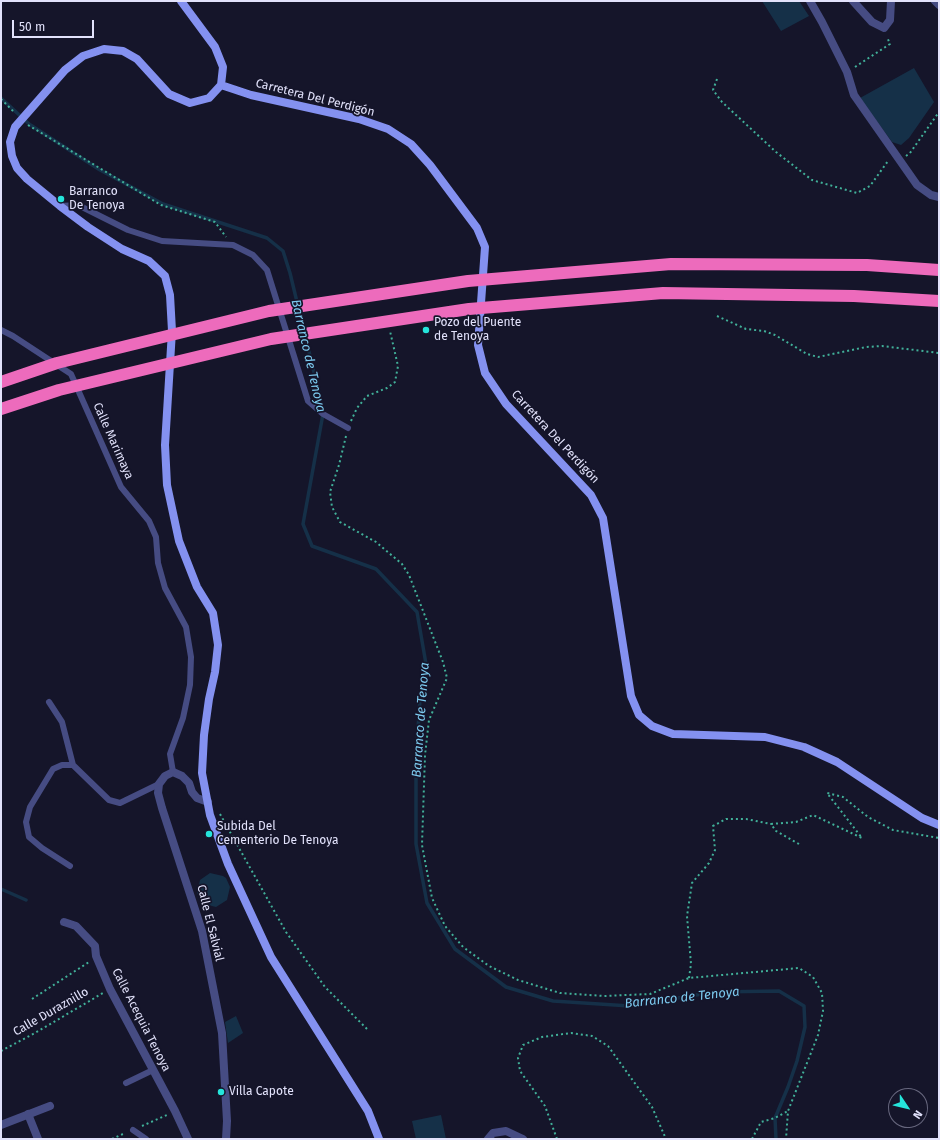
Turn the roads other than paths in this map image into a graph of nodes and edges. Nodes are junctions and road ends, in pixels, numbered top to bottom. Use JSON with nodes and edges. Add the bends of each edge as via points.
{"nodes":[{"id":1,"x":181,"y":1,"type":"edge"},
{"id":2,"x":810,"y":1,"type":"edge"},
{"id":3,"x":853,"y":1,"type":"edge"},
{"id":4,"x":891,"y":1,"type":"edge"},
{"id":5,"x":935,"y":1,"type":"edge"},
{"id":6,"x":939,"y":5,"type":"edge"},
{"id":7,"x":221,"y":85,"type":"junction"},
{"id":8,"x":939,"y":197,"type":"edge"},
{"id":9,"x":60,"y":206,"type":"junction"},
{"id":10,"x":939,"y":270,"type":"edge"},
{"id":11,"x":939,"y":301,"type":"edge"},
{"id":12,"x":1,"y":330,"type":"edge"},
{"id":13,"x":1,"y":382,"type":"edge"},
{"id":14,"x":1,"y":409,"type":"edge"},
{"id":15,"x":348,"y":428,"type":"road end"},
{"id":16,"x":49,"y":702,"type":"dead end"},
{"id":17,"x":74,"y":765,"type":"junction"},
{"id":18,"x":173,"y":772,"type":"junction"},
{"id":19,"x":159,"y":784,"type":"junction"},
{"id":20,"x":208,"y":802,"type":"junction"},
{"id":21,"x":939,"y":825,"type":"edge"},
{"id":22,"x":70,"y":866,"type":"dead end"},
{"id":23,"x":64,"y":922,"type":"dead end"},
{"id":24,"x":153,"y":1070,"type":"junction"},
{"id":25,"x":126,"y":1083,"type":"dead end"},
{"id":26,"x":50,"y":1106,"type":"dead end"},
{"id":27,"x":28,"y":1114,"type":"junction"},
{"id":28,"x":1,"y":1125,"type":"edge"},
{"id":29,"x":133,"y":1130,"type":"road end"},
{"id":30,"x":186,"y":1137,"type":"edge"},
{"id":31,"x":38,"y":1139,"type":"edge"},
{"id":32,"x":146,"y":1139,"type":"edge"},
{"id":33,"x":226,"y":1139,"type":"edge"},
{"id":34,"x":379,"y":1139,"type":"edge"},
{"id":35,"x":488,"y":1139,"type":"edge"},
{"id":36,"x":523,"y":1139,"type":"edge"}],
"edges":[{"from":1,"to":7,"type":"main road","via":[[215,47],[223,67]]},
{"from":2,"to":8,"type":"street","via":[[847,72],[854,95],[917,185],[931,195]]},
{"from":3,"to":4,"type":"street","via":[[872,22],[884,28],[890,20]]},
{"from":5,"to":6,"type":"street"},
{"from":7,"to":9,"type":"main road","via":[[209,98],[190,102],[169,94],[137,60],[123,51],[104,49],[83,56],[65,70],[15,127],[10,142],[17,168]]},
{"from":7,"to":21,"type":"main road","name":"Carretera Del Perdigón","via":[[251,95],[359,119],[388,129],[411,144],[478,228],[485,247],[478,345],[485,373],[506,404],[591,495],[603,518],[631,696],[639,715],[652,726],[673,734],[765,737],[804,746],[837,762],[922,818]]},
{"from":9,"to":15,"type":"lane","via":[[78,205],[128,230],[162,241],[233,245],[253,255],[267,270],[308,401],[323,414]]},
{"from":9,"to":20,"type":"main road","via":[[122,249],[149,261],[165,276],[170,295],[172,331],[165,446],[167,485],[179,541],[197,587],[213,613],[218,645],[204,735],[202,773]]},
{"from":10,"to":13,"type":"highway","via":[[867,265],[671,264],[468,281],[269,311],[57,363]]},
{"from":11,"to":14,"type":"highway","via":[[854,296],[663,293],[469,309],[271,339],[59,390]]},
{"from":12,"to":18,"type":"lane","name":"Calle Marimaya","via":[[70,374],[121,488],[149,522],[156,537],[158,563],[165,588],[186,627],[191,657],[190,685],[183,718],[170,754]]},
{"from":16,"to":17,"type":"lane","via":[[62,722]]},
{"from":17,"to":19,"type":"lane","via":[[109,800],[120,803]]},
{"from":17,"to":22,"type":"lane","via":[[62,765],[53,769],[30,807],[26,822],[29,836],[42,848]]},
{"from":18,"to":19,"type":"street","via":[[165,776]]},
{"from":18,"to":20,"type":"street","via":[[189,783],[192,792],[198,798]]},
{"from":19,"to":33,"type":"street","name":"Calle El Salvial","via":[[158,793],[162,808],[202,931],[222,1034]]},
{"from":20,"to":34,"type":"main road","via":[[210,815],[228,864],[271,957],[368,1111]]},
{"from":23,"to":24,"type":"street","name":"Calle Acequia Tenoya","via":[[76,926],[96,946],[96,956],[110,989]]},
{"from":24,"to":25,"type":"lane"},
{"from":24,"to":30,"type":"street","name":"Calle Acequia Tenoya"},
{"from":26,"to":27,"type":"street"},
{"from":27,"to":28,"type":"street"},
{"from":27,"to":31,"type":"street"},
{"from":29,"to":32,"type":"lane"},
{"from":35,"to":36,"type":"street","via":[[493,1133],[506,1131]]}]}
